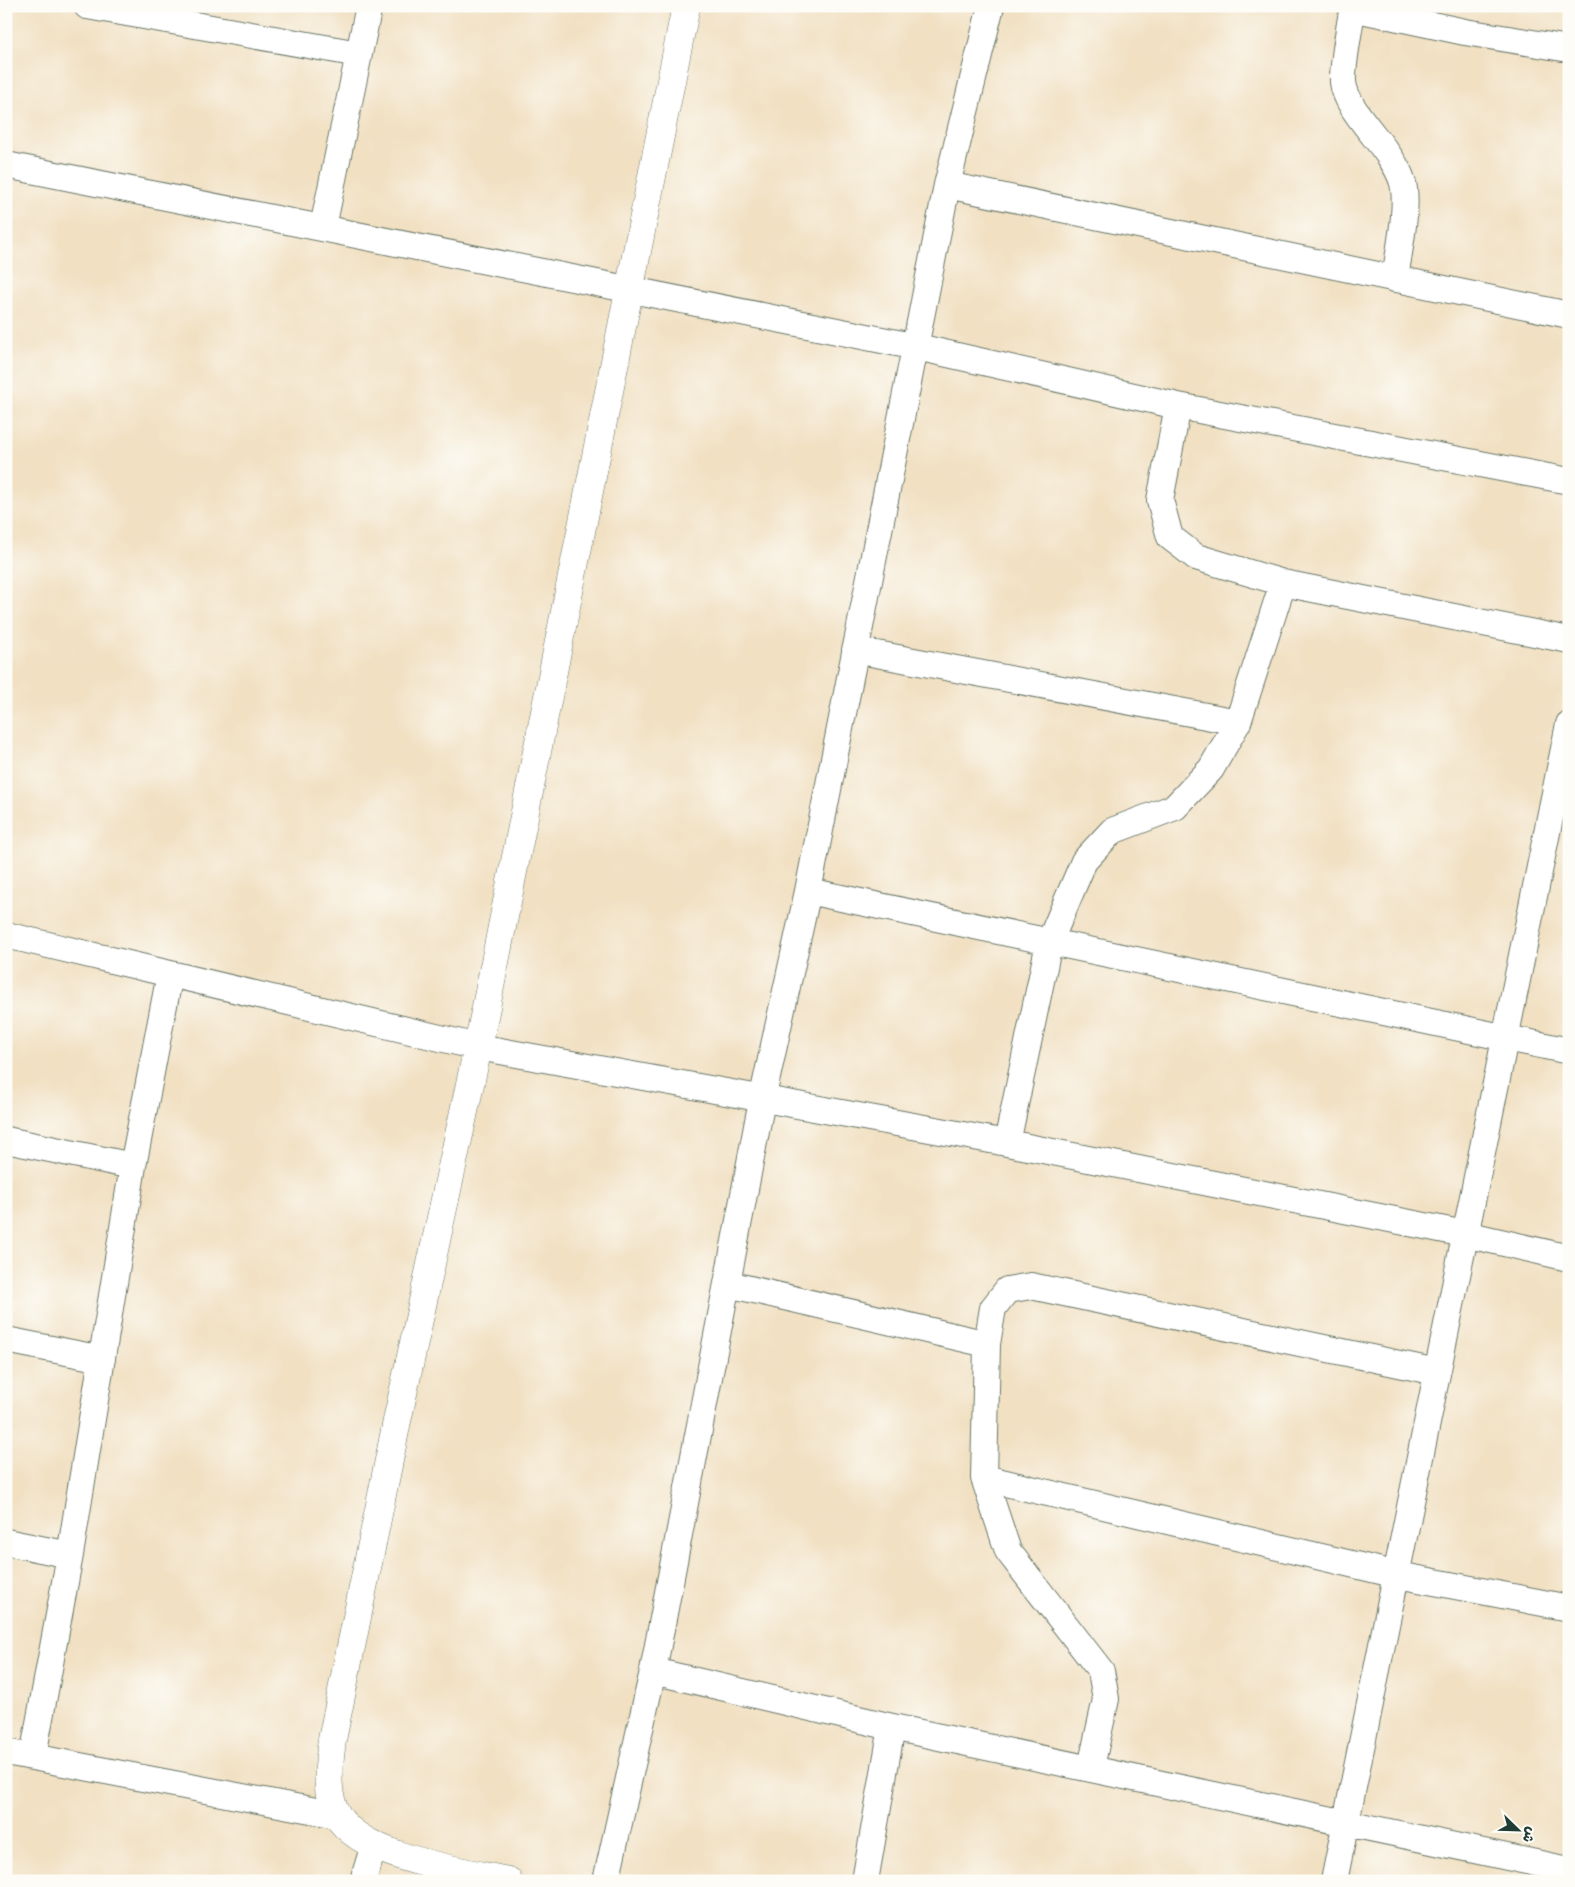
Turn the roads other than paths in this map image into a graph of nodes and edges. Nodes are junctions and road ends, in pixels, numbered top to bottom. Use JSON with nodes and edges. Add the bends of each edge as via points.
{"nodes":[{"id":1,"x":87,"y":6,"type":"edge"},
{"id":2,"x":369,"y":6,"type":"edge"},
{"id":3,"x":686,"y":6,"type":"edge"},
{"id":4,"x":991,"y":6,"type":"edge"},
{"id":5,"x":1352,"y":7,"type":"edge"},
{"id":6,"x":1569,"y":49,"type":"edge"},
{"id":7,"x":359,"y":54,"type":"junction"},
{"id":8,"x":6,"y":165,"type":"edge"},
{"id":9,"x":947,"y":185,"type":"junction"},
{"id":10,"x":323,"y":227,"type":"junction"},
{"id":11,"x":1394,"y":279,"type":"junction"},
{"id":12,"x":629,"y":289,"type":"junction"},
{"id":13,"x":1569,"y":315,"type":"edge"},
{"id":14,"x":917,"y":347,"type":"junction"},
{"id":15,"x":1178,"y":406,"type":"junction"},
{"id":16,"x":1569,"y":481,"type":"edge"},
{"id":17,"x":1283,"y":583,"type":"junction"},
{"id":18,"x":1569,"y":640,"type":"edge"},
{"id":19,"x":855,"y":650,"type":"junction"},
{"id":20,"x":1238,"y":722,"type":"junction"},
{"id":21,"x":1569,"y":724,"type":"edge"},
{"id":22,"x":808,"y":891,"type":"junction"},
{"id":23,"x":6,"y":935,"type":"edge"},
{"id":24,"x":1049,"y":943,"type":"junction"},
{"id":25,"x":170,"y":974,"type":"junction"},
{"id":26,"x":1503,"y":1040,"type":"junction"},
{"id":27,"x":478,"y":1047,"type":"junction"},
{"id":28,"x":1569,"y":1052,"type":"edge"},
{"id":29,"x":762,"y":1100,"type":"junction"},
{"id":30,"x":6,"y":1140,"type":"edge"},
{"id":31,"x":1007,"y":1143,"type":"junction"},
{"id":32,"x":132,"y":1166,"type":"junction"},
{"id":33,"x":1465,"y":1234,"type":"junction"},
{"id":34,"x":1569,"y":1258,"type":"edge"},
{"id":35,"x":728,"y":1284,"type":"junction"},
{"id":36,"x":6,"y":1340,"type":"edge"},
{"id":37,"x":987,"y":1344,"type":"junction"},
{"id":38,"x":102,"y":1359,"type":"junction"},
{"id":39,"x":1437,"y":1372,"type":"junction"},
{"id":40,"x":984,"y":1478,"type":"junction"},
{"id":41,"x":6,"y":1542,"type":"edge"},
{"id":42,"x":70,"y":1555,"type":"junction"},
{"id":43,"x":1398,"y":1576,"type":"junction"},
{"id":44,"x":1569,"y":1608,"type":"edge"},
{"id":45,"x":653,"y":1671,"type":"junction"},
{"id":46,"x":892,"y":1727,"type":"junction"},
{"id":47,"x":6,"y":1752,"type":"edge"},
{"id":48,"x":33,"y":1756,"type":"junction"},
{"id":49,"x":1091,"y":1768,"type":"junction"},
{"id":50,"x":337,"y":1815,"type":"junction"},
{"id":51,"x":1346,"y":1823,"type":"junction"},
{"id":52,"x":374,"y":1845,"type":"junction"},
{"id":53,"x":1569,"y":1870,"type":"edge"},
{"id":54,"x":363,"y":1881,"type":"edge"},
{"id":55,"x":508,"y":1881,"type":"edge"},
{"id":56,"x":606,"y":1881,"type":"edge"},
{"id":57,"x":865,"y":1881,"type":"edge"},
{"id":58,"x":1334,"y":1881,"type":"edge"}],
"edges":[{"from":1,"to":7,"type":"street"},
{"from":2,"to":7,"type":"street"},
{"from":3,"to":12,"type":"main road"},
{"from":4,"to":9,"type":"street"},
{"from":5,"to":6,"type":"street","via":[[1457,30]]},
{"from":5,"to":11,"type":"street","via":[[1343,82],[1350,102],[1389,154],[1403,181],[1404,207]]},
{"from":7,"to":10,"type":"street"},
{"from":8,"to":10,"type":"street"},
{"from":9,"to":11,"type":"street"},
{"from":9,"to":14,"type":"street"},
{"from":10,"to":12,"type":"street"},
{"from":11,"to":13,"type":"street"},
{"from":12,"to":14,"type":"street"},
{"from":12,"to":27,"type":"main road"},
{"from":14,"to":15,"type":"street"},
{"from":14,"to":19,"type":"street"},
{"from":15,"to":16,"type":"street"},
{"from":15,"to":17,"type":"street","via":[[1160,500],[1170,537],[1196,557]]},
{"from":17,"to":18,"type":"street"},
{"from":17,"to":20,"type":"street"},
{"from":19,"to":20,"type":"street"},
{"from":19,"to":22,"type":"street"},
{"from":20,"to":24,"type":"street","via":[[1211,769],[1175,807],[1112,831],[1084,861]]},
{"from":21,"to":26,"type":"street"},
{"from":22,"to":24,"type":"street"},
{"from":22,"to":29,"type":"street"},
{"from":23,"to":25,"type":"street"},
{"from":24,"to":26,"type":"street"},
{"from":24,"to":31,"type":"street"},
{"from":25,"to":27,"type":"street"},
{"from":25,"to":32,"type":"street"},
{"from":26,"to":28,"type":"street"},
{"from":26,"to":33,"type":"street"},
{"from":27,"to":29,"type":"street"},
{"from":27,"to":50,"type":"main road","via":[[332,1740],[328,1781]]},
{"from":29,"to":31,"type":"street"},
{"from":29,"to":35,"type":"street"},
{"from":30,"to":32,"type":"street"},
{"from":31,"to":33,"type":"street"},
{"from":32,"to":38,"type":"street"},
{"from":33,"to":34,"type":"street"},
{"from":33,"to":39,"type":"street"},
{"from":35,"to":37,"type":"street"},
{"from":35,"to":45,"type":"street"},
{"from":36,"to":38,"type":"street"},
{"from":37,"to":39,"type":"street","via":[[993,1308],[1007,1290],[1031,1286]]},
{"from":37,"to":40,"type":"street"},
{"from":38,"to":42,"type":"street"},
{"from":39,"to":43,"type":"street"},
{"from":40,"to":43,"type":"street"},
{"from":40,"to":49,"type":"street","via":[[1008,1551],[1101,1671],[1106,1699]]},
{"from":41,"to":42,"type":"street"},
{"from":42,"to":48,"type":"street"},
{"from":43,"to":44,"type":"street"},
{"from":43,"to":51,"type":"street"},
{"from":45,"to":46,"type":"street"},
{"from":45,"to":56,"type":"street"},
{"from":46,"to":49,"type":"street"},
{"from":46,"to":57,"type":"street"},
{"from":47,"to":48,"type":"street"},
{"from":48,"to":50,"type":"street"},
{"from":49,"to":51,"type":"street"},
{"from":50,"to":52,"type":"main road","via":[[355,1836]]},
{"from":51,"to":53,"type":"street"},
{"from":51,"to":58,"type":"street"},
{"from":52,"to":54,"type":"street"},
{"from":52,"to":55,"type":"main road","via":[[405,1858]]}]}
